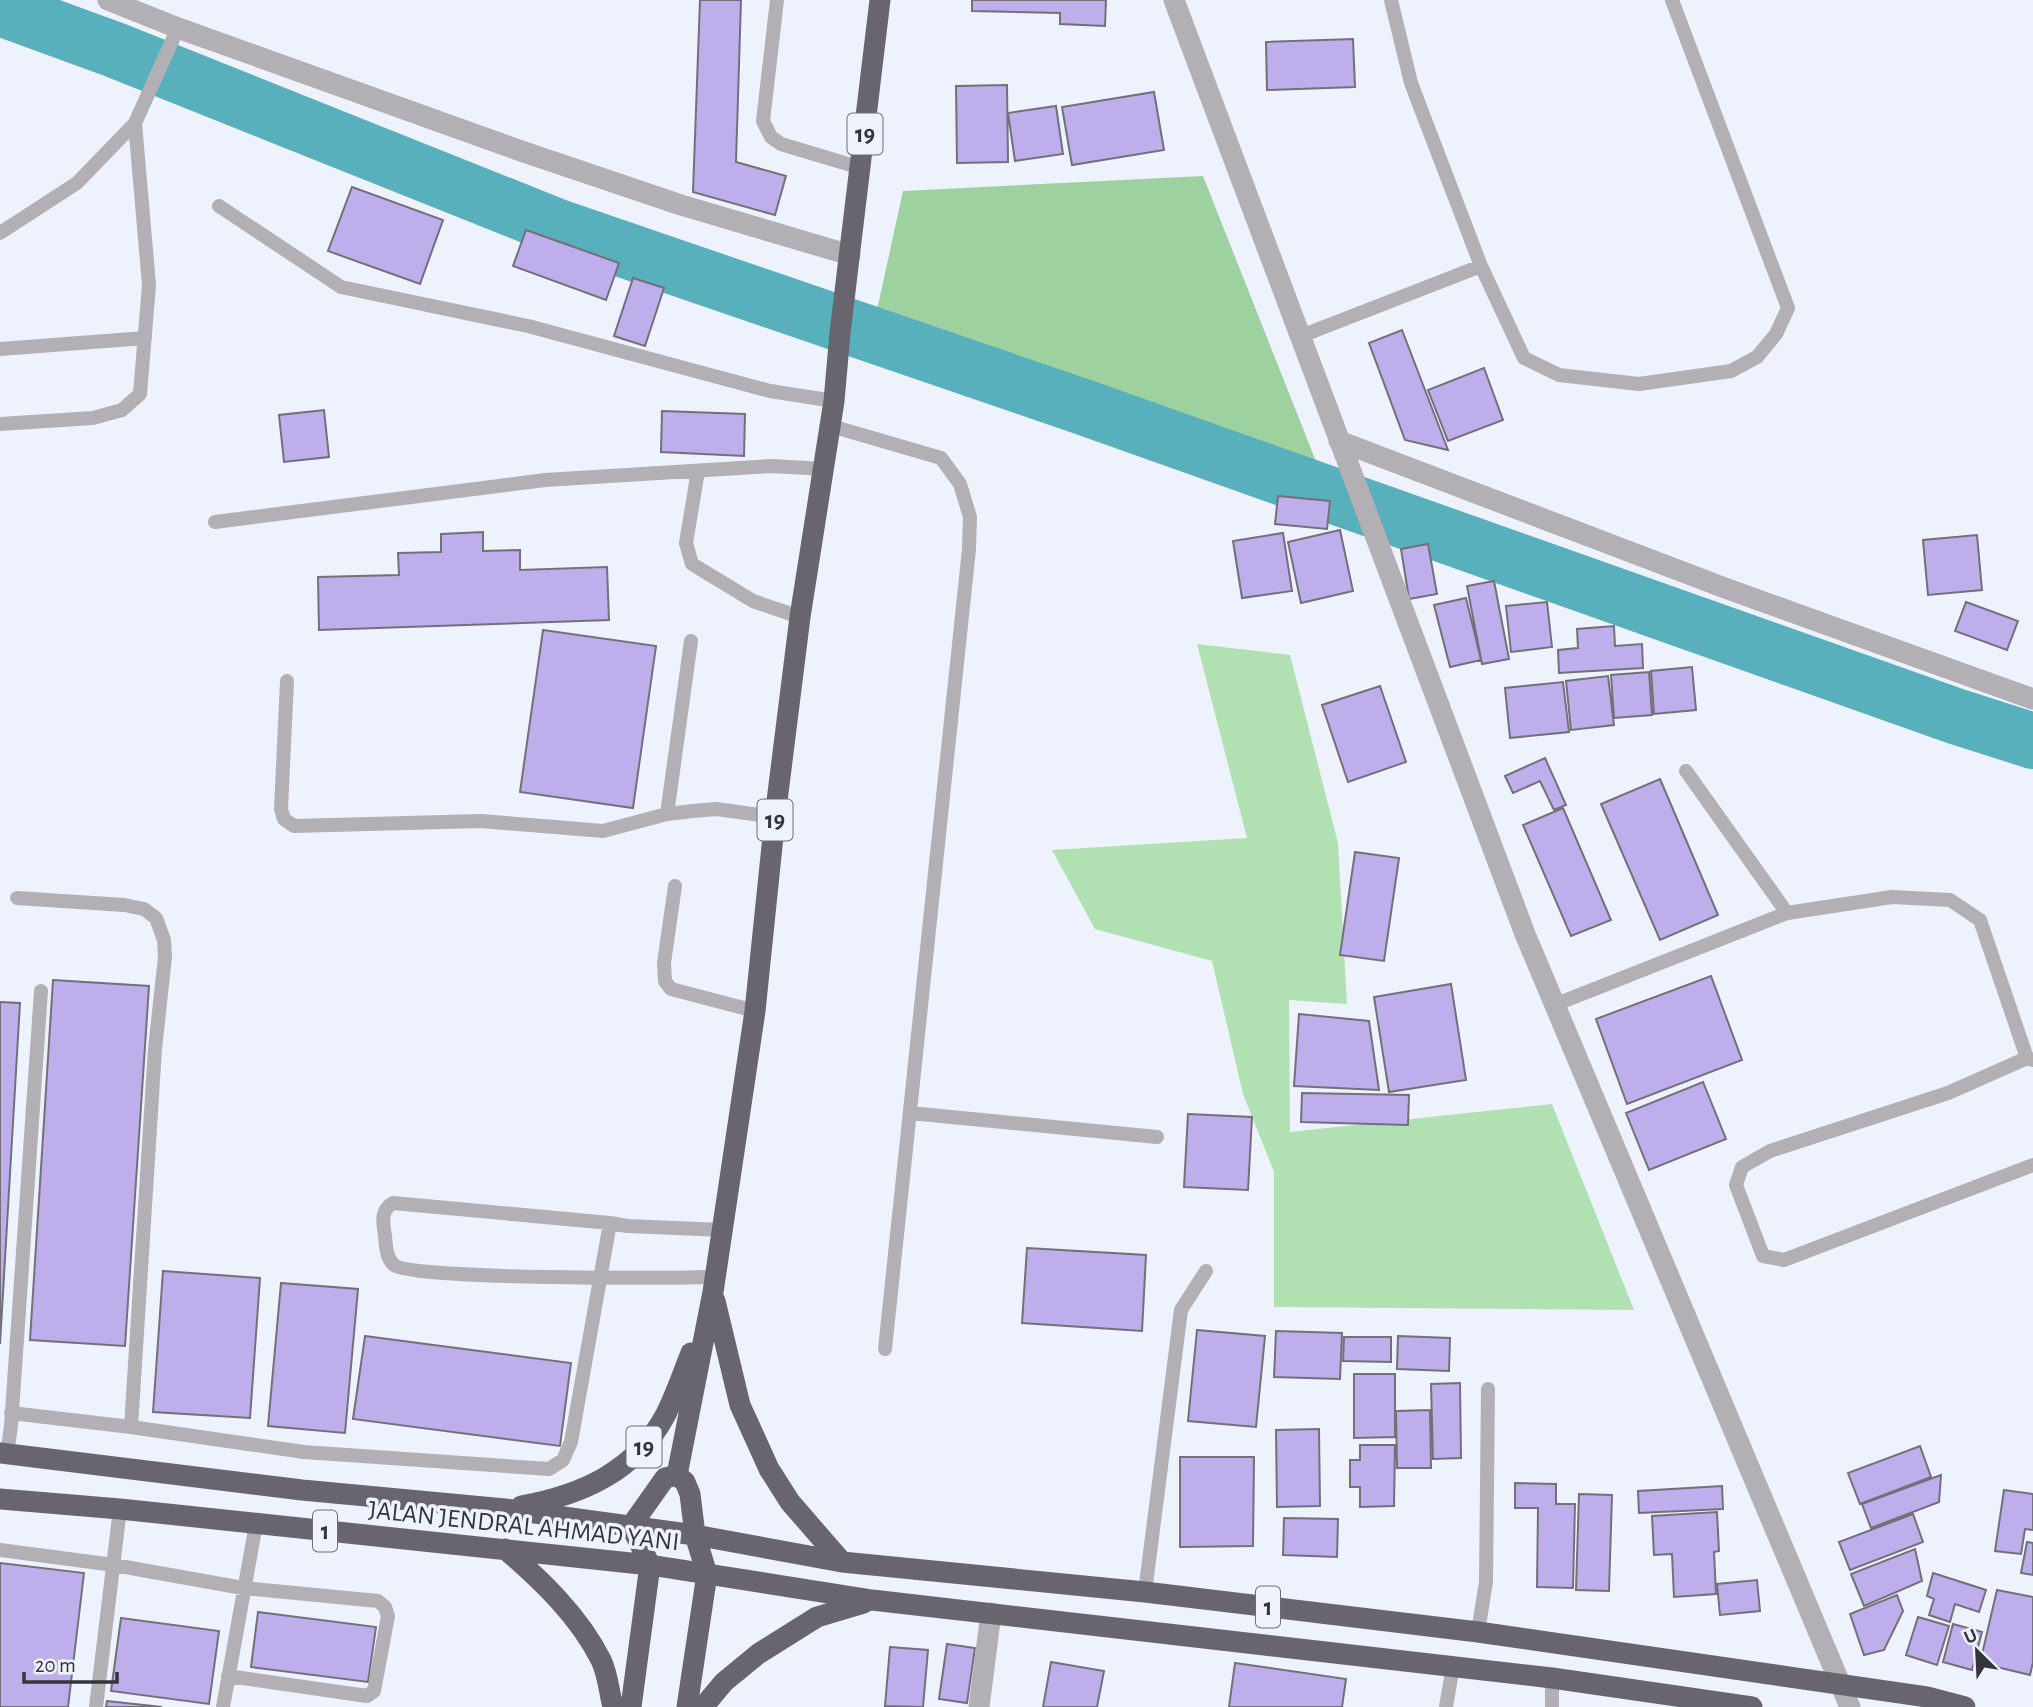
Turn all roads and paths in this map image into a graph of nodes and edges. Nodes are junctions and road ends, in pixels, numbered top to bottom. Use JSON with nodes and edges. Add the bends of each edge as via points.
{"nodes":[{"id":1,"x":108,"y":0,"type":"edge"},
{"id":2,"x":777,"y":0,"type":"edge"},
{"id":3,"x":1174,"y":0,"type":"edge"},
{"id":4,"x":1391,"y":0,"type":"edge"},
{"id":5,"x":1672,"y":0,"type":"edge"},
{"id":6,"x":876,"y":1,"type":"edge"},
{"id":7,"x":178,"y":28,"type":"junction"},
{"id":8,"x":135,"y":123,"type":"junction"},
{"id":9,"x":861,"y":168,"type":"junction"},
{"id":10,"x":219,"y":206,"type":"dead end"},
{"id":11,"x":0,"y":233,"type":"edge"},
{"id":12,"x":849,"y":262,"type":"junction"},
{"id":13,"x":1481,"y":266,"type":"junction"},
{"id":14,"x":1301,"y":336,"type":"junction"},
{"id":15,"x":145,"y":338,"type":"junction"},
{"id":16,"x":0,"y":349,"type":"edge"},
{"id":17,"x":834,"y":401,"type":"junction"},
{"id":18,"x":0,"y":424,"type":"edge"},
{"id":19,"x":831,"y":426,"type":"junction"},
{"id":20,"x":1342,"y":448,"type":"junction"},
{"id":21,"x":825,"y":469,"type":"junction"},
{"id":22,"x":698,"y":471,"type":"junction"},
{"id":23,"x":215,"y":522,"type":"dead end"},
{"id":24,"x":800,"y":617,"type":"junction"},
{"id":25,"x":691,"y":641,"type":"dead end"},
{"id":26,"x":286,"y":681,"type":"dead end"},
{"id":27,"x":2033,"y":699,"type":"edge"},
{"id":28,"x":1686,"y":771,"type":"dead end"},
{"id":29,"x":667,"y":814,"type":"junction"},
{"id":30,"x":775,"y":817,"type":"junction"},
{"id":31,"x":675,"y":886,"type":"dead end"},
{"id":32,"x":17,"y":898,"type":"dead end"},
{"id":33,"x":1787,"y":913,"type":"junction"},
{"id":34,"x":41,"y":991,"type":"dead end"},
{"id":35,"x":1554,"y":1005,"type":"junction"},
{"id":36,"x":755,"y":1011,"type":"junction"},
{"id":37,"x":2030,"y":1059,"type":"edge"},
{"id":38,"x":910,"y":1113,"type":"junction"},
{"id":39,"x":1157,"y":1137,"type":"dead end"},
{"id":40,"x":2033,"y":1165,"type":"edge"},
{"id":41,"x":610,"y":1223,"type":"junction"},
{"id":42,"x":723,"y":1230,"type":"junction"},
{"id":43,"x":1206,"y":1271,"type":"dead end"},
{"id":44,"x":602,"y":1277,"type":"junction"},
{"id":45,"x":713,"y":1292,"type":"junction"},
{"id":46,"x":885,"y":1349,"type":"dead end"},
{"id":47,"x":1488,"y":1389,"type":"dead end"},
{"id":48,"x":11,"y":1413,"type":"junction"},
{"id":49,"x":131,"y":1427,"type":"junction"},
{"id":50,"x":4,"y":1454,"type":"edge"},
{"id":51,"x":677,"y":1475,"type":"junction"},
{"id":52,"x":0,"y":1499,"type":"edge"},
{"id":53,"x":401,"y":1501,"type":"junction"},
{"id":54,"x":120,"y":1509,"type":"junction"},
{"id":55,"x":505,"y":1509,"type":"junction"},
{"id":56,"x":256,"y":1524,"type":"junction"},
{"id":57,"x":631,"y":1526,"type":"junction"},
{"id":58,"x":695,"y":1535,"type":"junction"},
{"id":59,"x":397,"y":1539,"type":"junction"},
{"id":60,"x":505,"y":1549,"type":"junction"},
{"id":61,"x":0,"y":1550,"type":"edge"},
{"id":62,"x":842,"y":1562,"type":"junction"},
{"id":63,"x":114,"y":1565,"type":"junction"},
{"id":64,"x":650,"y":1566,"type":"junction"},
{"id":65,"x":707,"y":1574,"type":"junction"},
{"id":66,"x":243,"y":1588,"type":"junction"},
{"id":67,"x":1145,"y":1592,"type":"junction"},
{"id":68,"x":873,"y":1600,"type":"junction"},
{"id":69,"x":991,"y":1613,"type":"junction"},
{"id":70,"x":1478,"y":1632,"type":"junction"},
{"id":71,"x":1454,"y":1666,"type":"junction"},
{"id":72,"x":228,"y":1675,"type":"junction"},
{"id":73,"x":1552,"y":1678,"type":"junction"},
{"id":74,"x":1840,"y":1684,"type":"junction"},
{"id":75,"x":96,"y":1707,"type":"edge"},
{"id":76,"x":223,"y":1707,"type":"edge"},
{"id":77,"x":613,"y":1707,"type":"edge"},
{"id":78,"x":631,"y":1707,"type":"edge"},
{"id":79,"x":687,"y":1707,"type":"edge"},
{"id":80,"x":703,"y":1707,"type":"edge"},
{"id":81,"x":979,"y":1707,"type":"edge"},
{"id":82,"x":1446,"y":1707,"type":"edge"},
{"id":83,"x":1552,"y":1707,"type":"edge"},
{"id":84,"x":1752,"y":1707,"type":"edge"},
{"id":85,"x":1850,"y":1707,"type":"edge"},
{"id":86,"x":1965,"y":1707,"type":"edge"}],
"edges":[{"from":1,"to":7,"type":"street"},
{"from":2,"to":9,"type":"lane","via":[[763,121],[771,137]]},
{"from":3,"to":14,"type":"street"},
{"from":4,"to":13,"type":"lane","via":[[1411,83]]},
{"from":5,"to":13,"type":"lane","via":[[1788,308],[1776,334],[1757,356],[1731,371],[1639,384],[1559,375],[1524,358]]},
{"from":6,"to":9,"type":"highway","number":"19"},
{"from":7,"to":8,"type":"lane"},
{"from":7,"to":12,"type":"street"},
{"from":8,"to":11,"type":"lane","via":[[77,183]]},
{"from":8,"to":15,"type":"lane","via":[[149,285]]},
{"from":9,"to":12,"type":"highway","number":"19"},
{"from":10,"to":17,"type":"lane","via":[[341,287],[528,326],[770,391]]},
{"from":12,"to":17,"type":"highway","number":"19"},
{"from":13,"to":14,"type":"lane"},
{"from":14,"to":20,"type":"street"},
{"from":15,"to":16,"type":"lane"},
{"from":15,"to":18,"type":"lane","via":[[140,394],[122,410],[93,418]]},
{"from":17,"to":19,"type":"highway","number":"19"},
{"from":19,"to":21,"type":"highway","number":"19"},
{"from":19,"to":38,"type":"lane","via":[[941,458],[960,484],[970,517]]},
{"from":20,"to":27,"type":"street"},
{"from":20,"to":35,"type":"street"},
{"from":21,"to":22,"type":"lane","via":[[771,466]]},
{"from":21,"to":24,"type":"highway","number":"19"},
{"from":22,"to":23,"type":"lane","via":[[545,480]]},
{"from":22,"to":24,"type":"lane","via":[[686,542],[692,564],[753,601]]},
{"from":24,"to":30,"type":"highway","number":"19"},
{"from":25,"to":29,"type":"lane"},
{"from":26,"to":29,"type":"lane","via":[[281,809],[284,819],[294,826],[481,821],[603,831]]},
{"from":28,"to":33,"type":"lane"},
{"from":29,"to":30,"type":"lane","via":[[716,809]]},
{"from":30,"to":36,"type":"highway","number":"19"},
{"from":31,"to":36,"type":"lane","via":[[665,981],[671,989]]},
{"from":32,"to":49,"type":"lane","via":[[144,909],[156,918],[164,940]]},
{"from":33,"to":35,"type":"lane"},
{"from":33,"to":37,"type":"lane","via":[[1892,897],[1950,900],[1980,920]]},
{"from":34,"to":48,"type":"lane"},
{"from":35,"to":74,"type":"street"},
{"from":36,"to":42,"type":"highway","number":"19"},
{"from":37,"to":40,"type":"lane","via":[[1948,1093],[1770,1151],[1742,1167],[1736,1185],[1763,1256],[1784,1260]]},
{"from":38,"to":39,"type":"lane"},
{"from":38,"to":46,"type":"lane"},
{"from":41,"to":42,"type":"lane"},
{"from":41,"to":44,"type":"lane"},
{"from":41,"to":44,"type":"lane","via":[[393,1203],[382,1218],[388,1258],[396,1267]]},
{"from":42,"to":45,"type":"highway","number":"19"},
{"from":43,"to":67,"type":"lane","via":[[1181,1310]]},
{"from":44,"to":45,"type":"lane"},
{"from":44,"to":49,"type":"lane","via":[[571,1442],[563,1460],[549,1469],[304,1452]]},
{"from":45,"to":51,"type":"highway","number":"19"},
{"from":45,"to":55,"type":"highway","number":"19","via":[[666,1415],[641,1451],[594,1484]]},
{"from":45,"to":62,"type":"highway","number":"19","via":[[740,1405],[769,1469],[790,1502]]},
{"from":47,"to":70,"type":"lane","via":[[1486,1582]]},
{"from":48,"to":49,"type":"lane"},
{"from":48,"to":50,"type":"lane"},
{"from":50,"to":53,"type":"highway","name":"JALAN JENDRAL AHMAD YANI","number":"1"},
{"from":51,"to":57,"type":"highway","number":"19","via":[[665,1478]]},
{"from":51,"to":58,"type":"highway","number":"19","via":[[690,1494]]},
{"from":52,"to":54,"type":"highway","name":"JALAN JENDRAL AHMAD YANI","number":"1"},
{"from":53,"to":55,"type":"highway","name":"JALAN JENDRAL AHMAD YANI","number":"1"},
{"from":53,"to":59,"type":"highway"},
{"from":54,"to":56,"type":"highway","name":"JALAN JENDRAL AHMAD YANI","number":"1"},
{"from":54,"to":63,"type":"lane"},
{"from":55,"to":57,"type":"highway","name":"JALAN JENDRAL AHMAD YANI","number":"1"},
{"from":56,"to":59,"type":"highway","name":"JALAN JENDRAL AHMAD YANI","number":"1"},
{"from":56,"to":66,"type":"lane"},
{"from":57,"to":58,"type":"highway","name":"JALAN JENDRAL AHMAD YANI","number":"1"},
{"from":57,"to":64,"type":"highway"},
{"from":58,"to":62,"type":"highway","number":"1"},
{"from":58,"to":65,"type":"highway","number":"19"},
{"from":59,"to":60,"type":"highway","name":"JALAN JENDRAL AHMAD YANI","number":"1"},
{"from":60,"to":64,"type":"highway","name":"JALAN JENDRAL AHMAD YANI","number":"1"},
{"from":60,"to":77,"type":"highway","via":[[573,1617],[602,1661]]},
{"from":61,"to":63,"type":"lane"},
{"from":62,"to":67,"type":"highway","number":"1"},
{"from":63,"to":66,"type":"lane"},
{"from":63,"to":75,"type":"lane"},
{"from":64,"to":65,"type":"highway","name":"JALAN JENDRAL AHMAD YANI","number":"1"},
{"from":64,"to":78,"type":"highway"},
{"from":65,"to":68,"type":"highway","number":"1"},
{"from":65,"to":79,"type":"highway"},
{"from":66,"to":72,"type":"lane"},
{"from":66,"to":72,"type":"lane","via":[[378,1601],[388,1616],[374,1691],[367,1696]]},
{"from":67,"to":70,"type":"highway","number":"1"},
{"from":68,"to":69,"type":"highway","number":"1"},
{"from":68,"to":80,"type":"highway","number":"1","via":[[817,1617],[758,1654]]},
{"from":69,"to":71,"type":"highway","number":"1"},
{"from":69,"to":81,"type":"street"},
{"from":70,"to":74,"type":"highway","number":"1"},
{"from":71,"to":73,"type":"highway","number":"1"},
{"from":71,"to":82,"type":"lane"},
{"from":72,"to":76,"type":"lane"},
{"from":73,"to":83,"type":"lane"},
{"from":73,"to":84,"type":"highway","number":"1"},
{"from":74,"to":85,"type":"street"},
{"from":74,"to":86,"type":"highway","number":"1"}]}
